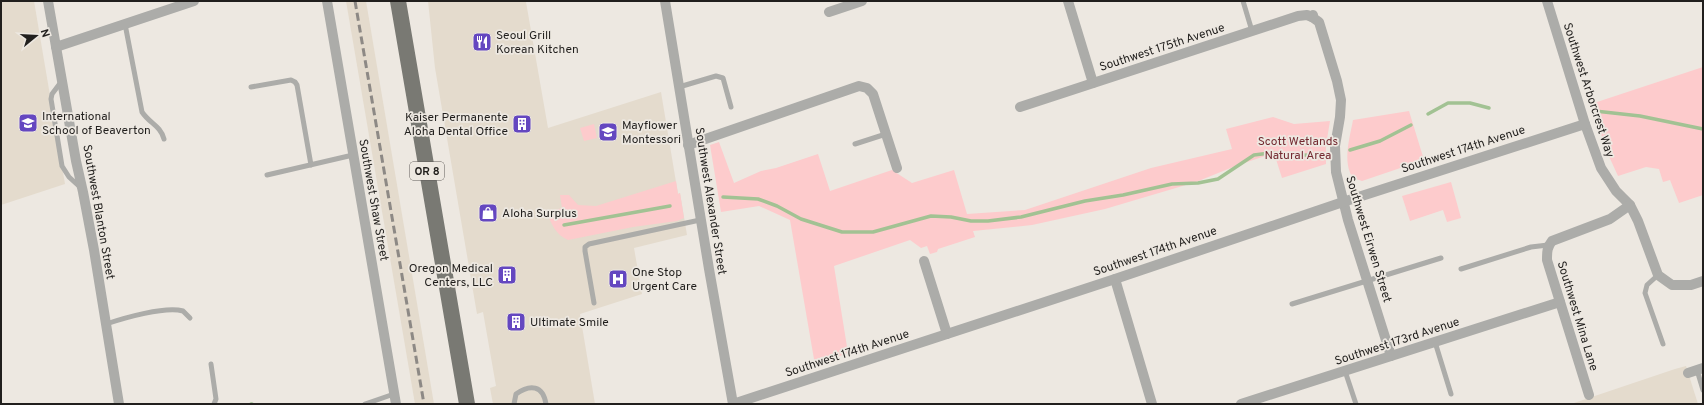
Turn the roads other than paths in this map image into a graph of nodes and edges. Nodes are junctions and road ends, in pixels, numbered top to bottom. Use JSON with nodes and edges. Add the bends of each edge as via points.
{"nodes":[{"id":1,"x":48,"y":1,"type":"edge"},
{"id":2,"x":194,"y":1,"type":"edge"},
{"id":3,"x":327,"y":1,"type":"edge"},
{"id":4,"x":398,"y":1,"type":"edge"},
{"id":5,"x":665,"y":1,"type":"edge"},
{"id":6,"x":862,"y":1,"type":"edge"},
{"id":7,"x":1068,"y":1,"type":"edge"},
{"id":8,"x":1243,"y":1,"type":"edge"},
{"id":9,"x":1547,"y":1,"type":"edge"},
{"id":10,"x":829,"y":12,"type":"dead end"},
{"id":11,"x":1312,"y":16,"type":"joint"},
{"id":12,"x":125,"y":24,"type":"junction"},
{"id":13,"x":1252,"y":31,"type":"junction"},
{"id":14,"x":56,"y":47,"type":"junction"},
{"id":15,"x":62,"y":81,"type":"junction"},
{"id":16,"x":1093,"y":83,"type":"junction"},
{"id":17,"x":251,"y":87,"type":"dead end"},
{"id":18,"x":679,"y":87,"type":"junction"},
{"id":19,"x":731,"y":107,"type":"dead end"},
{"id":20,"x":1020,"y":107,"type":"dead end"},
{"id":21,"x":1585,"y":124,"type":"junction"},
{"id":22,"x":886,"y":134,"type":"junction"},
{"id":23,"x":164,"y":139,"type":"dead end"},
{"id":24,"x":855,"y":144,"type":"dead end"},
{"id":25,"x":688,"y":145,"type":"junction"},
{"id":26,"x":354,"y":155,"type":"junction"},
{"id":27,"x":311,"y":165,"type":"junction"},
{"id":28,"x":897,"y":168,"type":"dead end"},
{"id":29,"x":267,"y":175,"type":"dead end"},
{"id":30,"x":83,"y":192,"type":"junction"},
{"id":31,"x":1343,"y":202,"type":"junction"},
{"id":32,"x":1630,"y":205,"type":"junction"},
{"id":33,"x":700,"y":220,"type":"junction"},
{"id":34,"x":1548,"y":245,"type":"junction"},
{"id":35,"x":1441,"y":258,"type":"dead end"},
{"id":36,"x":924,"y":261,"type":"dead end"},
{"id":37,"x":1461,"y":269,"type":"dead end"},
{"id":38,"x":1658,"y":275,"type":"junction"},
{"id":39,"x":1115,"y":279,"type":"junction"},
{"id":40,"x":1367,"y":281,"type":"junction"},
{"id":41,"x":1703,"y":281,"type":"edge"},
{"id":42,"x":1560,"y":302,"type":"junction"},
{"id":43,"x":594,"y":303,"type":"dead end"},
{"id":44,"x":1292,"y":304,"type":"dead end"},
{"id":45,"x":190,"y":318,"type":"dead end"},
{"id":46,"x":105,"y":324,"type":"junction"},
{"id":47,"x":947,"y":334,"type":"junction"},
{"id":48,"x":1435,"y":342,"type":"junction"},
{"id":49,"x":1664,"y":344,"type":"dead end"},
{"id":50,"x":1391,"y":356,"type":"junction"},
{"id":51,"x":211,"y":364,"type":"dead end"},
{"id":52,"x":1345,"y":371,"type":"junction"},
{"id":53,"x":1696,"y":371,"type":"edge"},
{"id":54,"x":1703,"y":390,"type":"edge"},
{"id":55,"x":1451,"y":394,"type":"dead end"},
{"id":56,"x":1589,"y":395,"type":"dead end"},
{"id":57,"x":395,"y":399,"type":"edge"},
{"id":58,"x":119,"y":404,"type":"edge"},
{"id":59,"x":214,"y":404,"type":"edge"},
{"id":60,"x":365,"y":404,"type":"edge"},
{"id":61,"x":467,"y":404,"type":"edge"},
{"id":62,"x":514,"y":404,"type":"edge"},
{"id":63,"x":546,"y":404,"type":"edge"},
{"id":64,"x":733,"y":404,"type":"edge"},
{"id":65,"x":1152,"y":404,"type":"edge"},
{"id":66,"x":1241,"y":404,"type":"edge"},
{"id":67,"x":1356,"y":404,"type":"edge"}],
"edges":[{"from":1,"to":14,"type":"street","name":"Southwest Blanton Street"},
{"from":2,"to":12,"type":"street"},
{"from":3,"to":26,"type":"street","name":"Southwest Shaw Street"},
{"from":4,"to":61,"type":"main road","number":"OR 8"},
{"from":5,"to":18,"type":"street","name":"Southwest Alexander Street"},
{"from":6,"to":10,"type":"street"},
{"from":7,"to":16,"type":"street"},
{"from":8,"to":13,"type":"lane"},
{"from":9,"to":21,"type":"street","name":"Southwest Arborcrest Way"},
{"from":11,"to":13,"type":"street","name":"Southwest 175th Avenue","via":[[1298,16]]},
{"from":11,"to":31,"type":"street","name":"Southwest Eirwen Street","via":[[1319,22],[1341,100],[1334,146],[1336,172]]},
{"from":12,"to":14,"type":"street"},
{"from":12,"to":23,"type":"lane","via":[[142,112],[161,130]]},
{"from":13,"to":16,"type":"street","name":"Southwest 175th Avenue"},
{"from":14,"to":15,"type":"street","name":"Southwest Blanton Street"},
{"from":15,"to":30,"type":"street","name":"Southwest Blanton Street"},
{"from":15,"to":30,"type":"lane","via":[[51,99],[60,158],[66,172]]},
{"from":16,"to":20,"type":"street","name":"Southwest 175th Avenue"},
{"from":17,"to":27,"type":"lane","via":[[291,80],[295,82]]},
{"from":18,"to":19,"type":"lane","via":[[720,76],[723,78]]},
{"from":18,"to":25,"type":"street","name":"Southwest Alexander Street"},
{"from":21,"to":31,"type":"street","name":"Southwest 174th Avenue"},
{"from":21,"to":32,"type":"street","name":"Southwest Arborcrest Way","via":[[1601,168],[1616,191]]},
{"from":22,"to":24,"type":"lane"},
{"from":22,"to":25,"type":"street","via":[[873,94],[867,88],[859,86]]},
{"from":22,"to":28,"type":"street"},
{"from":25,"to":33,"type":"street","name":"Southwest Alexander Street"},
{"from":26,"to":27,"type":"lane"},
{"from":26,"to":57,"type":"street","name":"Southwest Shaw Street"},
{"from":27,"to":29,"type":"lane"},
{"from":30,"to":46,"type":"street","name":"Southwest Blanton Street"},
{"from":31,"to":39,"type":"street","name":"Southwest 174th Avenue"},
{"from":31,"to":40,"type":"street","name":"Southwest Eirwen Street"},
{"from":32,"to":34,"type":"street","via":[[1610,219],[1557,238]]},
{"from":32,"to":38,"type":"street","name":"Southwest Arborcrest Way"},
{"from":33,"to":43,"type":"lane","via":[[589,244],[585,247]]},
{"from":33,"to":64,"type":"street","name":"Southwest Alexander Street"},
{"from":34,"to":37,"type":"lane","via":[[1531,247]]},
{"from":34,"to":42,"type":"street","name":"Southwest Mina Lane","via":[[1547,260]]},
{"from":35,"to":40,"type":"lane"},
{"from":36,"to":47,"type":"street"},
{"from":38,"to":41,"type":"street","via":[[1672,285],[1691,285]]},
{"from":38,"to":49,"type":"lane","via":[[1647,285],[1645,293]]},
{"from":39,"to":47,"type":"street","name":"Southwest 174th Avenue"},
{"from":39,"to":65,"type":"street"},
{"from":40,"to":44,"type":"lane"},
{"from":40,"to":50,"type":"street","name":"Southwest Eirwen Street"},
{"from":42,"to":48,"type":"street","name":"Southwest 173rd Avenue"},
{"from":42,"to":56,"type":"street","name":"Southwest Mina Lane"},
{"from":45,"to":46,"type":"lane","via":[[183,311],[167,310]]},
{"from":46,"to":58,"type":"street","name":"Southwest Blanton Street"},
{"from":47,"to":64,"type":"street","name":"Southwest 174th Avenue"},
{"from":48,"to":50,"type":"street","name":"Southwest 173rd Avenue"},
{"from":48,"to":55,"type":"lane"},
{"from":50,"to":52,"type":"street","name":"Southwest 173rd Avenue"},
{"from":51,"to":59,"type":"lane","via":[[216,399]]},
{"from":52,"to":66,"type":"street","name":"Southwest 173rd Avenue"},
{"from":52,"to":67,"type":"lane"},
{"from":53,"to":54,"type":"lane"},
{"from":57,"to":60,"type":"lane"},
{"from":62,"to":63,"type":"lane","via":[[516,394],[532,388],[543,393]]}]}
